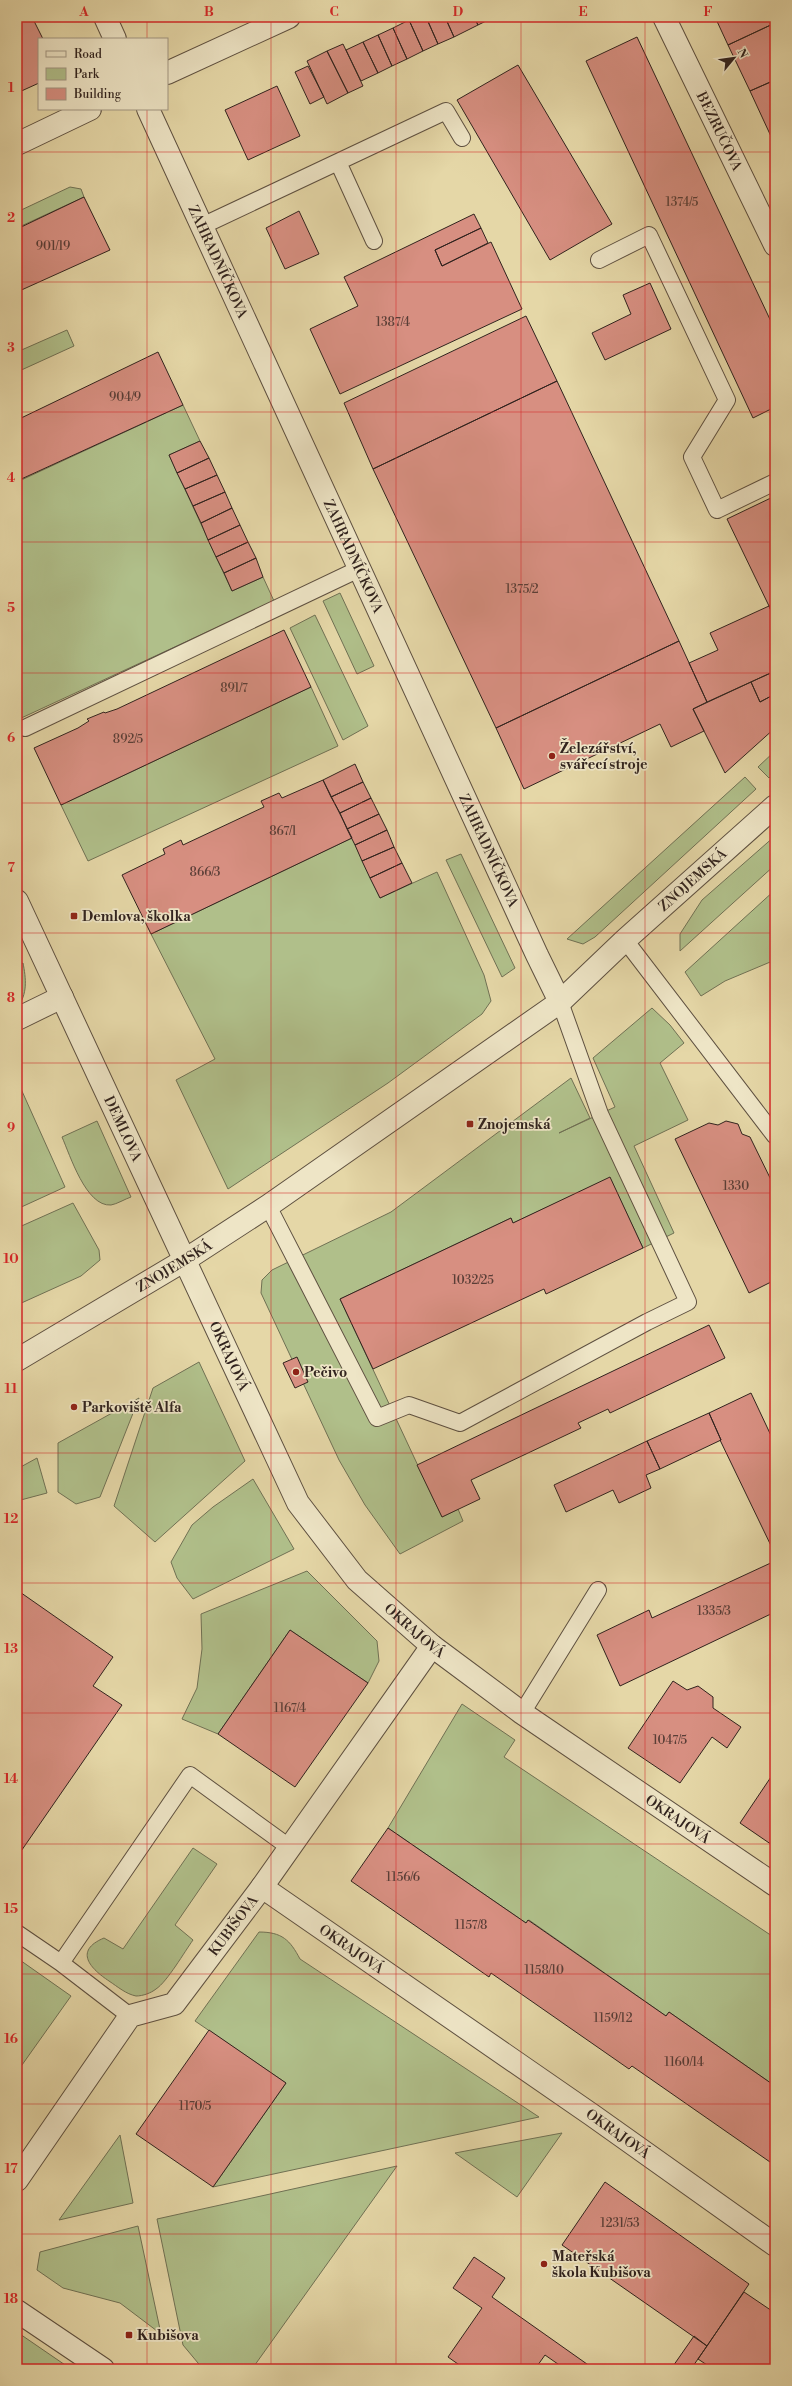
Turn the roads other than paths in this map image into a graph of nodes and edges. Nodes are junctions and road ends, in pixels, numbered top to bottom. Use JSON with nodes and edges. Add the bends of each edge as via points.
{"nodes":[{"id":1,"x":105,"y":17,"type":"edge"},
{"id":2,"x":289,"y":17,"type":"edge"},
{"id":3,"x":664,"y":17,"type":"edge"},
{"id":4,"x":256,"y":24,"type":"edge"},
{"id":5,"x":115,"y":38,"type":"edge"},
{"id":6,"x":168,"y":72,"type":"edge"},
{"id":7,"x":88,"y":110,"type":"edge"},
{"id":8,"x":148,"y":110,"type":"edge"},
{"id":9,"x":462,"y":138,"type":"dead end"},
{"id":10,"x":17,"y":144,"type":"edge"},
{"id":11,"x":338,"y":162,"type":"junction"},
{"id":12,"x":202,"y":226,"type":"junction"},
{"id":13,"x":374,"y":241,"type":"dead end"},
{"id":14,"x":775,"y":245,"type":"edge"},
{"id":15,"x":599,"y":260,"type":"dead end"},
{"id":16,"x":775,"y":482,"type":"edge"},
{"id":17,"x":359,"y":569,"type":"junction"},
{"id":18,"x":25,"y":728,"type":"dead end"},
{"id":19,"x":775,"y":806,"type":"edge"},
{"id":20,"x":17,"y":901,"type":"edge"},
{"id":21,"x":625,"y":940,"type":"junction"},
{"id":22,"x":62,"y":997,"type":"junction"},
{"id":23,"x":560,"y":1002,"type":"junction"},
{"id":24,"x":17,"y":1018,"type":"edge"},
{"id":25,"x":775,"y":1136,"type":"edge"},
{"id":26,"x":268,"y":1206,"type":"junction"},
{"id":27,"x":184,"y":1260,"type":"junction"},
{"id":28,"x":17,"y":1360,"type":"edge"},
{"id":29,"x":598,"y":1590,"type":"dead end"},
{"id":30,"x":432,"y":1646,"type":"junction"},
{"id":31,"x":522,"y":1713,"type":"junction"},
{"id":32,"x":289,"y":1847,"type":"junction"},
{"id":33,"x":775,"y":1885,"type":"edge"},
{"id":34,"x":262,"y":1887,"type":"junction"},
{"id":35,"x":17,"y":1933,"type":"edge"},
{"id":36,"x":61,"y":1963,"type":"junction"},
{"id":37,"x":130,"y":2016,"type":"junction"},
{"id":38,"x":17,"y":2180,"type":"edge"},
{"id":39,"x":775,"y":2245,"type":"edge"},
{"id":40,"x":17,"y":2311,"type":"edge"},
{"id":41,"x":103,"y":2369,"type":"edge"}],
"edges":[{"from":1,"to":5,"type":"street"},
{"from":2,"to":4,"type":"street"},
{"from":3,"to":14,"type":"street","name":"BEZRUČOVA"},
{"from":4,"to":6,"type":"street"},
{"from":7,"to":10,"type":"street"},
{"from":8,"to":12,"type":"street","name":"ZAHRADNÍČKOVA"},
{"from":9,"to":11,"type":"lane","via":[[446,111]]},
{"from":11,"to":12,"type":"lane"},
{"from":11,"to":13,"type":"lane"},
{"from":12,"to":17,"type":"street","name":"ZAHRADNÍČKOVA"},
{"from":15,"to":16,"type":"lane","via":[[649,235],[727,400],[692,457],[717,510]]},
{"from":17,"to":18,"type":"lane"},
{"from":17,"to":23,"type":"street","name":"ZAHRADNÍČKOVA"},
{"from":19,"to":21,"type":"street","name":"ZNOJEMSKÁ"},
{"from":20,"to":22,"type":"street","name":"DEMLOVA"},
{"from":21,"to":23,"type":"street","name":"ZNOJEMSKÁ"},
{"from":21,"to":25,"type":"lane"},
{"from":22,"to":24,"type":"street"},
{"from":22,"to":27,"type":"street","name":"DEMLOVA"},
{"from":23,"to":26,"type":"street","name":"ZNOJEMSKÁ"},
{"from":23,"to":26,"type":"lane","via":[[600,1114],[688,1302],[460,1423],[409,1405],[377,1418]]},
{"from":26,"to":27,"type":"street","name":"ZNOJEMSKÁ"},
{"from":27,"to":28,"type":"street","name":"ZNOJEMSKÁ"},
{"from":27,"to":30,"type":"street","name":"OKRAJOVÁ","via":[[298,1503],[357,1580]]},
{"from":29,"to":31,"type":"lane"},
{"from":30,"to":31,"type":"street","name":"OKRAJOVÁ"},
{"from":30,"to":32,"type":"street","name":"KUBIŠOVA"},
{"from":31,"to":33,"type":"street","name":"OKRAJOVÁ"},
{"from":32,"to":34,"type":"street","name":"KUBIŠOVA"},
{"from":32,"to":36,"type":"lane","via":[[190,1776]]},
{"from":34,"to":37,"type":"street","name":"KUBIŠOVA","via":[[174,2004]]},
{"from":34,"to":39,"type":"street","name":"OKRAJOVÁ"},
{"from":35,"to":36,"type":"lane"},
{"from":36,"to":37,"type":"lane"},
{"from":37,"to":38,"type":"street"},
{"from":40,"to":41,"type":"street"}]}
